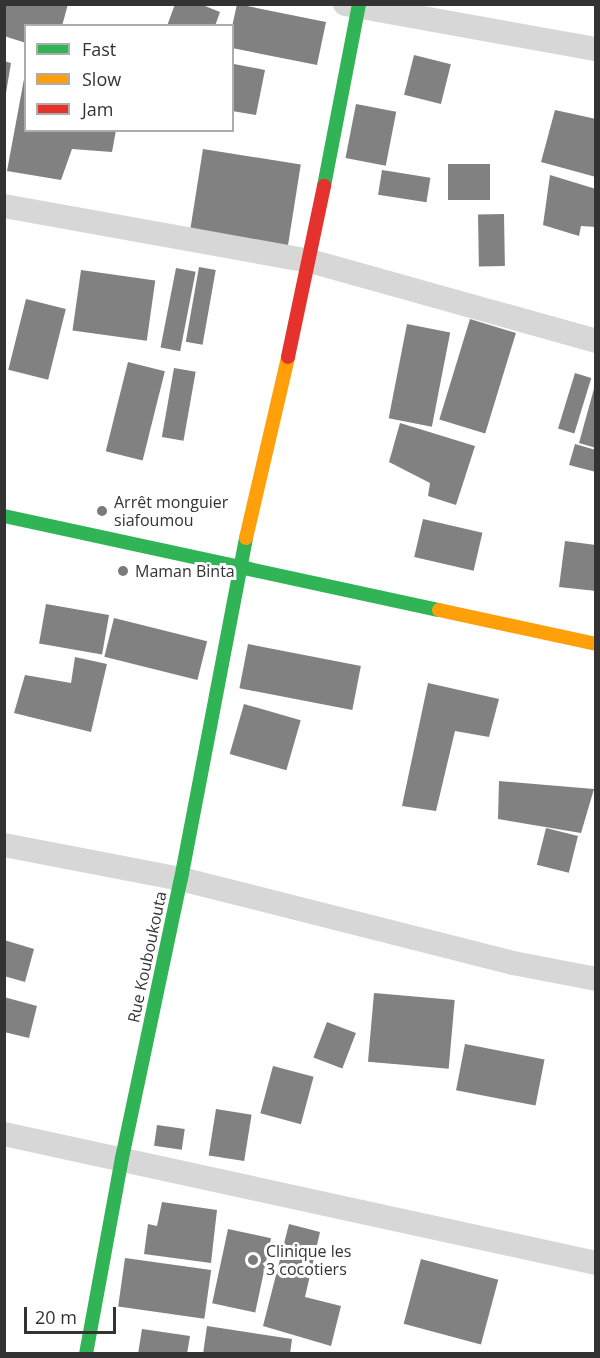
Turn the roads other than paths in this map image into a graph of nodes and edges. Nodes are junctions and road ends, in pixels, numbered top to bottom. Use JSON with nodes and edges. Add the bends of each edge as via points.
{"nodes":[{"id":1,"x":354,"y":6,"type":"edge"},
{"id":2,"x":596,"y":49,"type":"edge"},
{"id":3,"x":4,"y":207,"type":"edge"},
{"id":4,"x":310,"y":261,"type":"junction"},
{"id":5,"x":596,"y":341,"type":"edge"},
{"id":6,"x":4,"y":516,"type":"edge"},
{"id":7,"x":240,"y":566,"type":"junction"},
{"id":8,"x":596,"y":644,"type":"edge"},
{"id":9,"x":4,"y":845,"type":"edge"},
{"id":10,"x":180,"y":879,"type":"junction"},
{"id":11,"x":596,"y":979,"type":"edge"},
{"id":12,"x":4,"y":1134,"type":"edge"},
{"id":13,"x":122,"y":1158,"type":"junction"},
{"id":14,"x":596,"y":1263,"type":"edge"},
{"id":15,"x":86,"y":1353,"type":"edge"}],
"edges":[{"from":1,"to":2,"type":"street"},
{"from":1,"to":4,"type":"main road","name":"Rue Kouboukouta"},
{"from":3,"to":4,"type":"street"},
{"from":4,"to":5,"type":"street"},
{"from":4,"to":7,"type":"main road","name":"Rue Kouboukouta"},
{"from":6,"to":7,"type":"main road"},
{"from":7,"to":8,"type":"main road"},
{"from":7,"to":10,"type":"main road","name":"Rue Kouboukouta"},
{"from":9,"to":10,"type":"street"},
{"from":10,"to":11,"type":"street","via":[[513,963]]},
{"from":10,"to":13,"type":"main road","name":"Rue Kouboukouta"},
{"from":12,"to":13,"type":"street"},
{"from":13,"to":14,"type":"street"},
{"from":13,"to":15,"type":"main road","name":"Rue Kouboukouta"}]}
